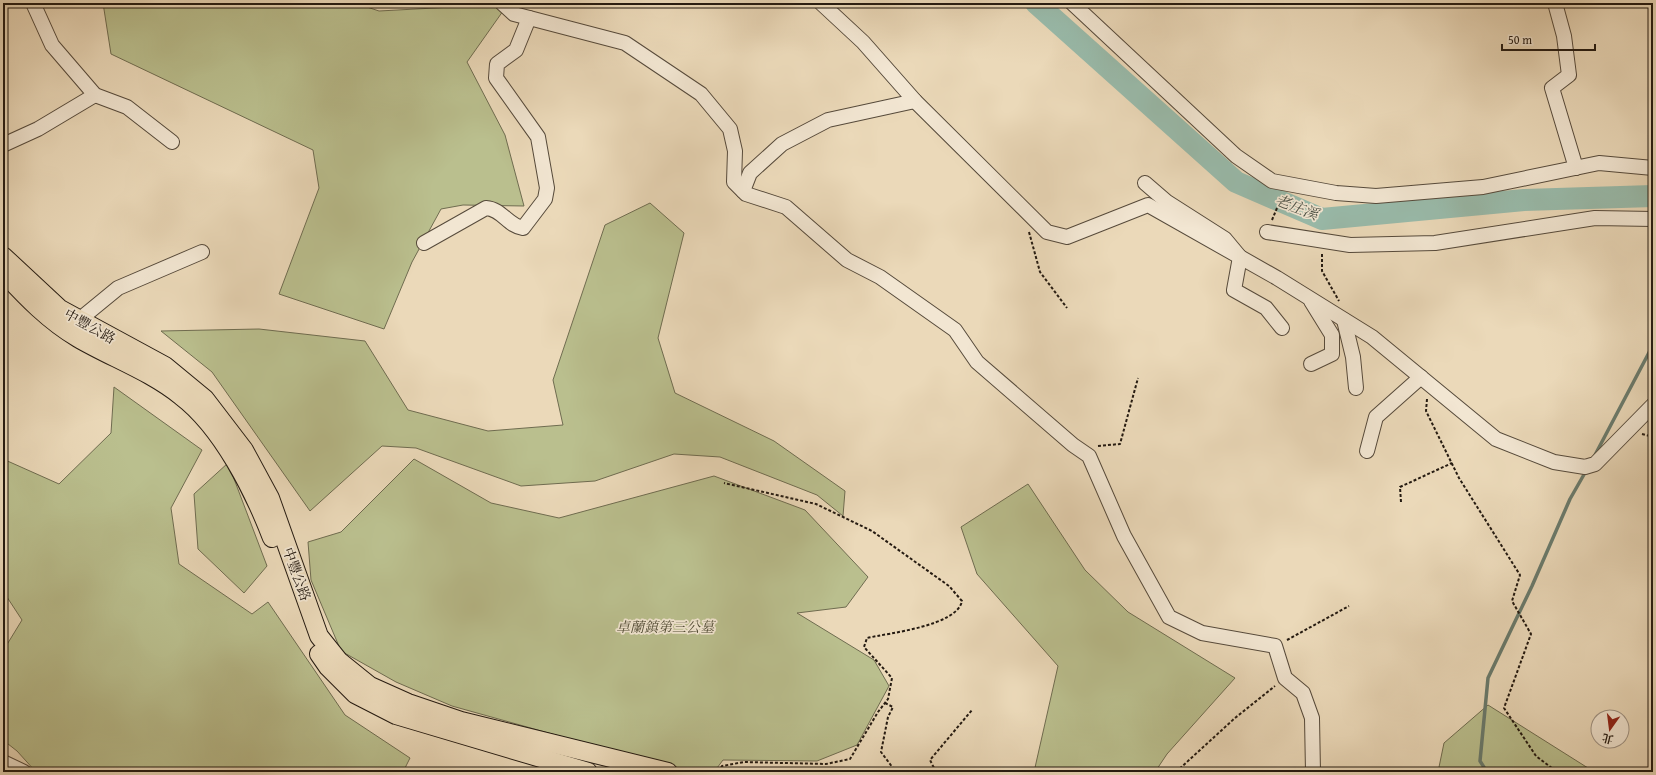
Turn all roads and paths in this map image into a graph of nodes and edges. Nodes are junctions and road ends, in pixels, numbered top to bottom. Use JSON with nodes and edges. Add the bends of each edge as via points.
{"nodes":[{"id":1,"x":33,"y":3,"type":"edge"},
{"id":2,"x":502,"y":3,"type":"edge"},
{"id":3,"x":821,"y":3,"type":"edge"},
{"id":4,"x":1072,"y":3,"type":"edge"},
{"id":5,"x":1555,"y":3,"type":"edge"},
{"id":6,"x":529,"y":18,"type":"junction"},
{"id":7,"x":95,"y":95,"type":"junction"},
{"id":8,"x":915,"y":101,"type":"junction"},
{"id":9,"x":172,"y":142,"type":"dead end"},
{"id":10,"x":3,"y":145,"type":"edge"},
{"id":11,"x":1576,"y":168,"type":"junction"},
{"id":12,"x":1653,"y":168,"type":"edge"},
{"id":13,"x":1144,"y":183,"type":"dead end"},
{"id":14,"x":1288,"y":183,"type":"junction"},
{"id":15,"x":743,"y":191,"type":"junction"},
{"id":16,"x":1653,"y":219,"type":"edge"},
{"id":17,"x":1028,"y":228,"type":"dead end"},
{"id":18,"x":1267,"y":232,"type":"joint"},
{"id":19,"x":1322,"y":241,"type":"junction"},
{"id":20,"x":424,"y":243,"type":"dead end"},
{"id":21,"x":202,"y":252,"type":"dead end"},
{"id":22,"x":3,"y":256,"type":"edge"},
{"id":23,"x":1240,"y":257,"type":"junction"},
{"id":24,"x":3,"y":272,"type":"edge"},
{"id":25,"x":1309,"y":298,"type":"junction"},
{"id":26,"x":1341,"y":305,"type":"dead end"},
{"id":27,"x":1067,"y":308,"type":"dead end"},
{"id":28,"x":79,"y":320,"type":"junction"},
{"id":29,"x":1344,"y":320,"type":"junction"},
{"id":30,"x":1282,"y":328,"type":"dead end"},
{"id":31,"x":1311,"y":364,"type":"dead end"},
{"id":32,"x":1138,"y":378,"type":"dead end"},
{"id":33,"x":1424,"y":380,"type":"junction"},
{"id":34,"x":1356,"y":388,"type":"dead end"},
{"id":35,"x":1653,"y":405,"type":"edge"},
{"id":36,"x":1082,"y":451,"type":"junction"},
{"id":37,"x":1367,"y":451,"type":"dead end"},
{"id":38,"x":1452,"y":463,"type":"junction"},
{"id":39,"x":724,"y":483,"type":"dead end"},
{"id":40,"x":1401,"y":502,"type":"dead end"},
{"id":41,"x":1349,"y":606,"type":"dead end"},
{"id":42,"x":1275,"y":646,"type":"junction"},
{"id":43,"x":1285,"y":678,"type":"junction"},
{"id":44,"x":885,"y":703,"type":"junction"},
{"id":45,"x":972,"y":710,"type":"dead end"},
{"id":46,"x":3,"y":762,"type":"edge"},
{"id":47,"x":24,"y":772,"type":"edge"},
{"id":48,"x":588,"y":772,"type":"edge"},
{"id":49,"x":668,"y":772,"type":"edge"},
{"id":50,"x":719,"y":772,"type":"edge"},
{"id":51,"x":896,"y":772,"type":"edge"},
{"id":52,"x":936,"y":772,"type":"edge"},
{"id":53,"x":1176,"y":772,"type":"edge"},
{"id":54,"x":1313,"y":772,"type":"edge"},
{"id":55,"x":1557,"y":772,"type":"edge"}],
"edges":[{"from":1,"to":7,"type":"street","via":[[52,45]]},
{"from":2,"to":6,"type":"street","via":[[514,14]]},
{"from":3,"to":8,"type":"street","via":[[863,42]]},
{"from":4,"to":14,"type":"street","via":[[1236,156],[1272,180]]},
{"from":5,"to":11,"type":"street","via":[[1564,36],[1569,75],[1552,88]]},
{"from":6,"to":15,"type":"street","via":[[625,43],[700,94],[730,129],[735,151],[734,182]]},
{"from":6,"to":20,"type":"street","via":[[516,50],[497,64],[496,78],[538,137],[547,188],[545,199],[523,228],[516,227],[494,209],[486,208]]},
{"from":7,"to":9,"type":"street","via":[[128,107]]},
{"from":7,"to":10,"type":"street","via":[[38,129]]},
{"from":8,"to":15,"type":"street","via":[[828,120],[782,144],[750,173]]},
{"from":8,"to":23,"type":"street","via":[[1047,232],[1068,237],[1148,205]]},
{"from":11,"to":12,"type":"street","via":[[1599,163]]},
{"from":11,"to":14,"type":"street","via":[[1483,187],[1376,196],[1336,193]]},
{"from":13,"to":23,"type":"street","via":[[1167,202],[1225,239]]},
{"from":14,"to":18,"type":"path"},
{"from":15,"to":36,"type":"street","via":[[786,208],[847,260],[880,277],[955,330],[977,362]]},
{"from":16,"to":19,"type":"street","via":[[1595,218],[1435,244],[1350,245]]},
{"from":17,"to":27,"type":"path","via":[[1040,272]]},
{"from":18,"to":19,"type":"street"},
{"from":19,"to":26,"type":"path","via":[[1322,271]]},
{"from":21,"to":28,"type":"street","via":[[118,288]]},
{"from":22,"to":28,"type":"main road","name":"中豐公路","via":[[60,309]]},
{"from":23,"to":25,"type":"street"},
{"from":23,"to":30,"type":"street","via":[[1234,290],[1266,308]]},
{"from":24,"to":48,"type":"main road","name":"中豐公路","via":[[34,306],[78,338],[158,380],[182,396],[201,414],[231,454],[257,503],[313,646],[328,667],[356,694],[396,715]]},
{"from":25,"to":29,"type":"street"},
{"from":25,"to":31,"type":"street","via":[[1332,335],[1332,354]]},
{"from":28,"to":49,"type":"main road","name":"中豐公路","via":[[165,366],[206,399],[244,450],[270,498],[319,636],[339,661],[370,686],[408,704],[460,720]]},
{"from":29,"to":33,"type":"street","via":[[1372,337]]},
{"from":29,"to":34,"type":"street","via":[[1353,357]]},
{"from":32,"to":36,"type":"path","via":[[1120,444],[1094,446]]},
{"from":33,"to":35,"type":"street","via":[[1496,439],[1554,462],[1585,467],[1595,464]]},
{"from":33,"to":37,"type":"street","via":[[1376,417]]},
{"from":33,"to":38,"type":"path","via":[[1426,411]]},
{"from":36,"to":42,"type":"street","via":[[1088,456],[1124,536],[1169,617],[1202,633]]},
{"from":38,"to":40,"type":"path","via":[[1400,487]]},
{"from":38,"to":55,"type":"path","via":[[1520,575],[1512,601],[1531,634],[1504,708],[1536,756]]},
{"from":39,"to":44,"type":"path","via":[[816,504],[872,530],[949,586],[962,601],[960,608],[952,616],[932,624],[867,638],[864,646],[892,678]]},
{"from":41,"to":42,"type":"path"},
{"from":42,"to":43,"type":"street"},
{"from":43,"to":53,"type":"path","via":[[1235,718]]},
{"from":43,"to":54,"type":"street","via":[[1303,693],[1312,718]]},
{"from":44,"to":50,"type":"path","via":[[850,759],[826,764],[744,762],[722,766]]},
{"from":44,"to":51,"type":"path","via":[[893,707],[888,717],[881,752]]},
{"from":45,"to":52,"type":"path","via":[[930,760]]},
{"from":46,"to":47,"type":"street"}]}
